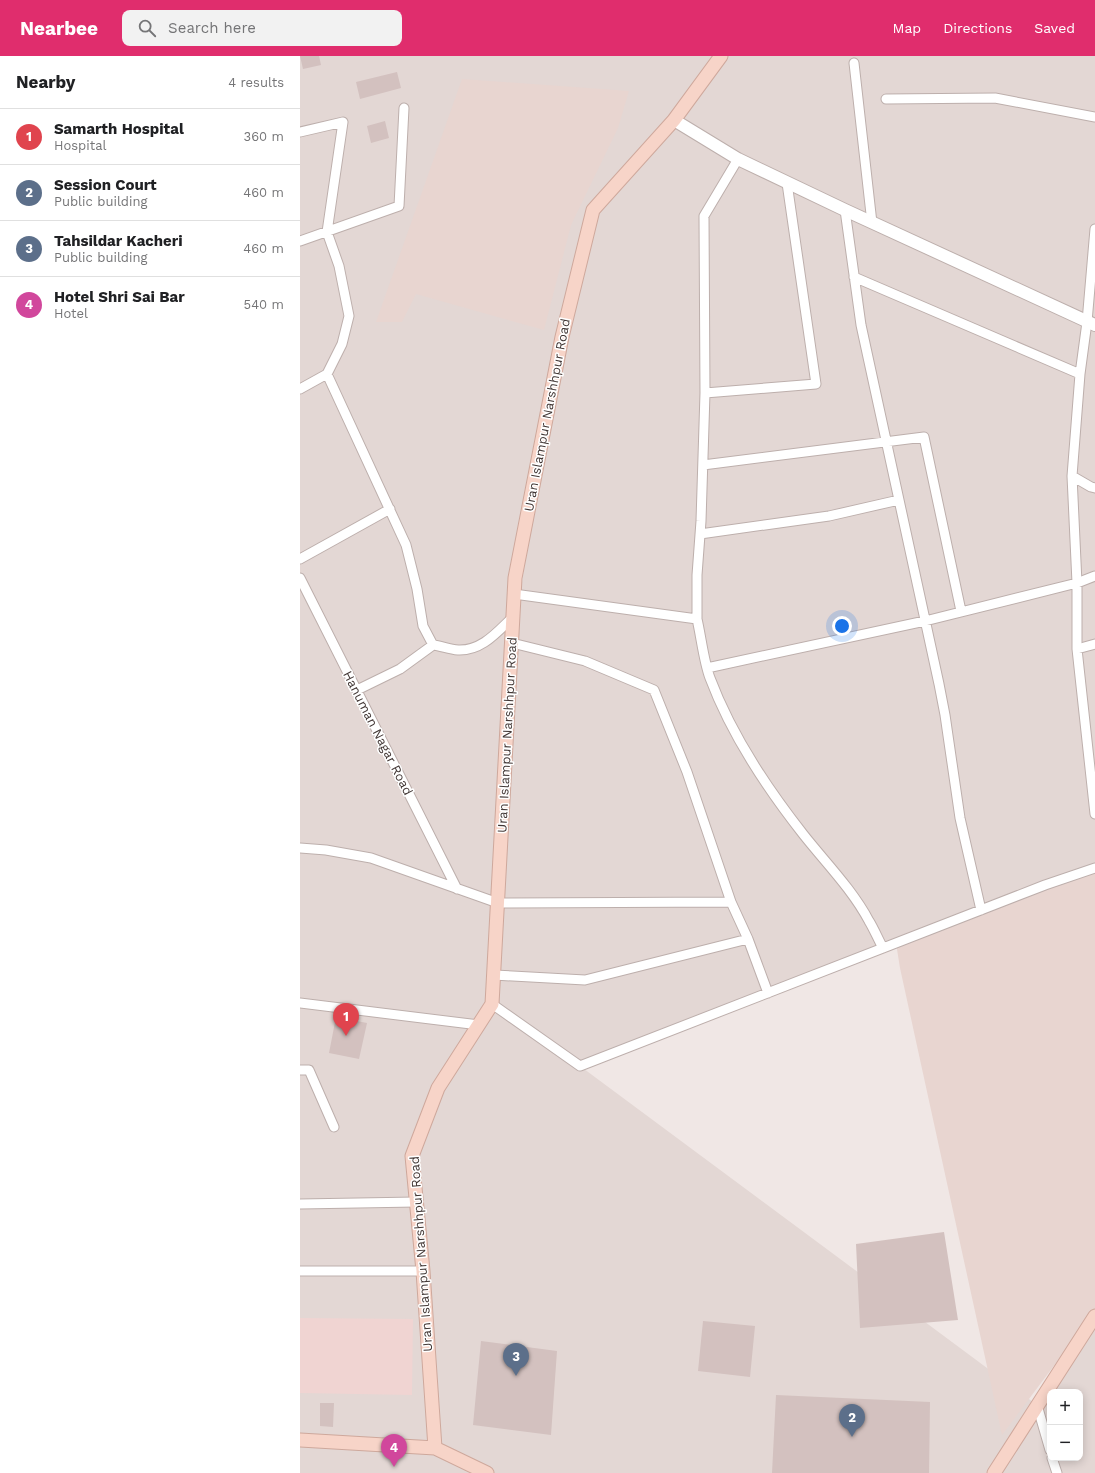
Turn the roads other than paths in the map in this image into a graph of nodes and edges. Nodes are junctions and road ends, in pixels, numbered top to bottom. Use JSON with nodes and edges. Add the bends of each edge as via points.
{"nodes":[{"id":1,"x":721,"y":56,"type":"edge"},
{"id":2,"x":854,"y":63,"type":"dead end"},
{"id":3,"x":886,"y":99,"type":"dead end"},
{"id":4,"x":404,"y":108,"type":"dead end"},
{"id":5,"x":1095,"y":117,"type":"edge"},
{"id":6,"x":674,"y":120,"type":"junction"},
{"id":7,"x":300,"y":132,"type":"edge"},
{"id":8,"x":738,"y":159,"type":"junction"},
{"id":9,"x":787,"y":183,"type":"junction"},
{"id":10,"x":845,"y":210,"type":"junction"},
{"id":11,"x":872,"y":223,"type":"junction"},
{"id":12,"x":1095,"y":229,"type":"edge"},
{"id":13,"x":327,"y":232,"type":"junction"},
{"id":14,"x":300,"y":241,"type":"edge"},
{"id":15,"x":854,"y":277,"type":"junction"},
{"id":16,"x":1091,"y":323,"type":"edge"},
{"id":17,"x":327,"y":374,"type":"junction"},
{"id":18,"x":1080,"y":374,"type":"junction"},
{"id":19,"x":300,"y":389,"type":"edge"},
{"id":20,"x":705,"y":393,"type":"junction"},
{"id":21,"x":886,"y":442,"type":"junction"},
{"id":22,"x":703,"y":465,"type":"junction"},
{"id":23,"x":1072,"y":476,"type":"junction"},
{"id":24,"x":1095,"y":488,"type":"edge"},
{"id":25,"x":899,"y":500,"type":"junction"},
{"id":26,"x":390,"y":509,"type":"junction"},
{"id":27,"x":700,"y":534,"type":"junction"},
{"id":28,"x":300,"y":559,"type":"edge"},
{"id":29,"x":1095,"y":576,"type":"edge"},
{"id":30,"x":300,"y":578,"type":"edge"},
{"id":31,"x":1077,"y":583,"type":"junction"},
{"id":32,"x":514,"y":594,"type":"junction"},
{"id":33,"x":961,"y":611,"type":"junction"},
{"id":34,"x":513,"y":617,"type":"junction"},
{"id":35,"x":697,"y":619,"type":"junction"},
{"id":36,"x":925,"y":621,"type":"junction"},
{"id":37,"x":512,"y":643,"type":"junction"},
{"id":38,"x":1095,"y":644,"type":"edge"},
{"id":39,"x":432,"y":645,"type":"junction"},
{"id":40,"x":1077,"y":650,"type":"junction"},
{"id":41,"x":707,"y":668,"type":"junction"},
{"id":42,"x":357,"y":690,"type":"junction"},
{"id":43,"x":1091,"y":736,"type":"edge"},
{"id":44,"x":1095,"y":814,"type":"edge"},
{"id":45,"x":300,"y":848,"type":"edge"},
{"id":46,"x":1095,"y":868,"type":"edge"},
{"id":47,"x":457,"y":889,"type":"junction"},
{"id":48,"x":731,"y":902,"type":"junction"},
{"id":49,"x":498,"y":903,"type":"junction"},
{"id":50,"x":980,"y":910,"type":"junction"},
{"id":51,"x":748,"y":939,"type":"junction"},
{"id":52,"x":883,"y":948,"type":"junction"},
{"id":53,"x":494,"y":975,"type":"junction"},
{"id":54,"x":768,"y":993,"type":"junction"},
{"id":55,"x":300,"y":1003,"type":"edge"},
{"id":56,"x":492,"y":1004,"type":"junction"},
{"id":57,"x":479,"y":1025,"type":"junction"},
{"id":58,"x":300,"y":1070,"type":"edge"},
{"id":59,"x":334,"y":1127,"type":"dead end"},
{"id":60,"x":416,"y":1202,"type":"junction"},
{"id":61,"x":300,"y":1204,"type":"edge"},
{"id":62,"x":300,"y":1271,"type":"edge"},
{"id":63,"x":423,"y":1271,"type":"junction"},
{"id":64,"x":1095,"y":1316,"type":"edge"},
{"id":65,"x":1037,"y":1405,"type":"junction"},
{"id":66,"x":300,"y":1440,"type":"edge"},
{"id":67,"x":1047,"y":1440,"type":"edge"},
{"id":68,"x":435,"y":1448,"type":"junction"},
{"id":69,"x":1053,"y":1461,"type":"edge"},
{"id":70,"x":486,"y":1473,"type":"edge"},
{"id":71,"x":994,"y":1473,"type":"edge"},
{"id":72,"x":1057,"y":1473,"type":"edge"}],
"edges":[{"from":1,"to":6,"type":"main road","name":"Uran Islampur Narshhpur Road"},
{"from":2,"to":11,"type":"street"},
{"from":3,"to":5,"type":"street","via":[[995,98]]},
{"from":4,"to":13,"type":"street","via":[[399,206]]},
{"from":6,"to":8,"type":"street"},
{"from":6,"to":32,"type":"main road","name":"Uran Islampur Narshhpur Road","via":[[592,210],[562,337]]},
{"from":7,"to":13,"type":"street","via":[[343,122]]},
{"from":8,"to":9,"type":"street"},
{"from":8,"to":20,"type":"street","via":[[704,216]]},
{"from":9,"to":10,"type":"street"},
{"from":9,"to":20,"type":"street","via":[[816,384]]},
{"from":10,"to":11,"type":"street"},
{"from":10,"to":15,"type":"street"},
{"from":11,"to":16,"type":"street"},
{"from":12,"to":16,"type":"street"},
{"from":13,"to":14,"type":"street"},
{"from":13,"to":17,"type":"street","via":[[339,266],[349,316],[342,344]]},
{"from":15,"to":18,"type":"street"},
{"from":15,"to":21,"type":"street","via":[[861,325]]},
{"from":16,"to":18,"type":"street"},
{"from":17,"to":19,"type":"street"},
{"from":17,"to":26,"type":"street"},
{"from":18,"to":23,"type":"street"},
{"from":20,"to":22,"type":"street"},
{"from":21,"to":22,"type":"street"},
{"from":21,"to":25,"type":"street"},
{"from":21,"to":33,"type":"street","via":[[924,437]]},
{"from":22,"to":27,"type":"street"},
{"from":23,"to":24,"type":"street"},
{"from":23,"to":31,"type":"street"},
{"from":25,"to":27,"type":"street","via":[[829,516]]},
{"from":25,"to":36,"type":"street"},
{"from":26,"to":28,"type":"street"},
{"from":26,"to":39,"type":"street","via":[[406,545],[423,626]]},
{"from":27,"to":35,"type":"street"},
{"from":29,"to":31,"type":"street"},
{"from":30,"to":42,"type":"street","name":"Hanuman Nagar Road"},
{"from":31,"to":33,"type":"street"},
{"from":31,"to":40,"type":"street"},
{"from":32,"to":34,"type":"main road","name":"Uran Islampur Narshhpur Road"},
{"from":32,"to":35,"type":"street"},
{"from":33,"to":36,"type":"street"},
{"from":34,"to":37,"type":"main road","name":"Uran Islampur Narshhpur Road"},
{"from":34,"to":39,"type":"street","via":[[492,638],[476,647],[458,650]]},
{"from":35,"to":41,"type":"street"},
{"from":36,"to":41,"type":"street"},
{"from":36,"to":50,"type":"street","via":[[945,715],[960,818]]},
{"from":37,"to":48,"type":"street","via":[[585,661],[654,690],[687,772]]},
{"from":37,"to":49,"type":"main road","name":"Uran Islampur Narshhpur Road"},
{"from":38,"to":40,"type":"street"},
{"from":39,"to":42,"type":"street","via":[[400,669]]},
{"from":40,"to":43,"type":"street"},
{"from":41,"to":52,"type":"street","via":[[724,712],[750,757],[789,815],[869,920]]},
{"from":42,"to":47,"type":"street","name":"Hanuman Nagar Road"},
{"from":43,"to":44,"type":"street"},
{"from":45,"to":47,"type":"street","via":[[371,858]]},
{"from":46,"to":50,"type":"street"},
{"from":47,"to":49,"type":"street"},
{"from":48,"to":49,"type":"street"},
{"from":48,"to":51,"type":"street"},
{"from":49,"to":53,"type":"main road","name":"Uran Islampur Narshhpur Road"},
{"from":50,"to":52,"type":"street"},
{"from":51,"to":53,"type":"street","via":[[585,980]]},
{"from":51,"to":54,"type":"street"},
{"from":52,"to":54,"type":"street"},
{"from":53,"to":56,"type":"main road","name":"Uran Islampur Narshhpur Road"},
{"from":54,"to":56,"type":"street","via":[[580,1066]]},
{"from":55,"to":57,"type":"street"},
{"from":56,"to":57,"type":"main road","name":"Uran Islampur Narshhpur Road"},
{"from":57,"to":60,"type":"main road","name":"Uran Islampur Narshhpur Road","via":[[438,1088],[412,1156]]},
{"from":58,"to":59,"type":"street","via":[[309,1070]]},
{"from":60,"to":61,"type":"street"},
{"from":60,"to":63,"type":"main road","name":"Uran Islampur Narshhpur Road"},
{"from":62,"to":63,"type":"street"},
{"from":63,"to":68,"type":"main road","name":"Uran Islampur Narshhpur Road"},
{"from":64,"to":65,"type":"main road"},
{"from":65,"to":67,"type":"street"},
{"from":65,"to":71,"type":"main road"},
{"from":66,"to":68,"type":"main road"},
{"from":68,"to":70,"type":"main road"},
{"from":69,"to":72,"type":"street"}]}
